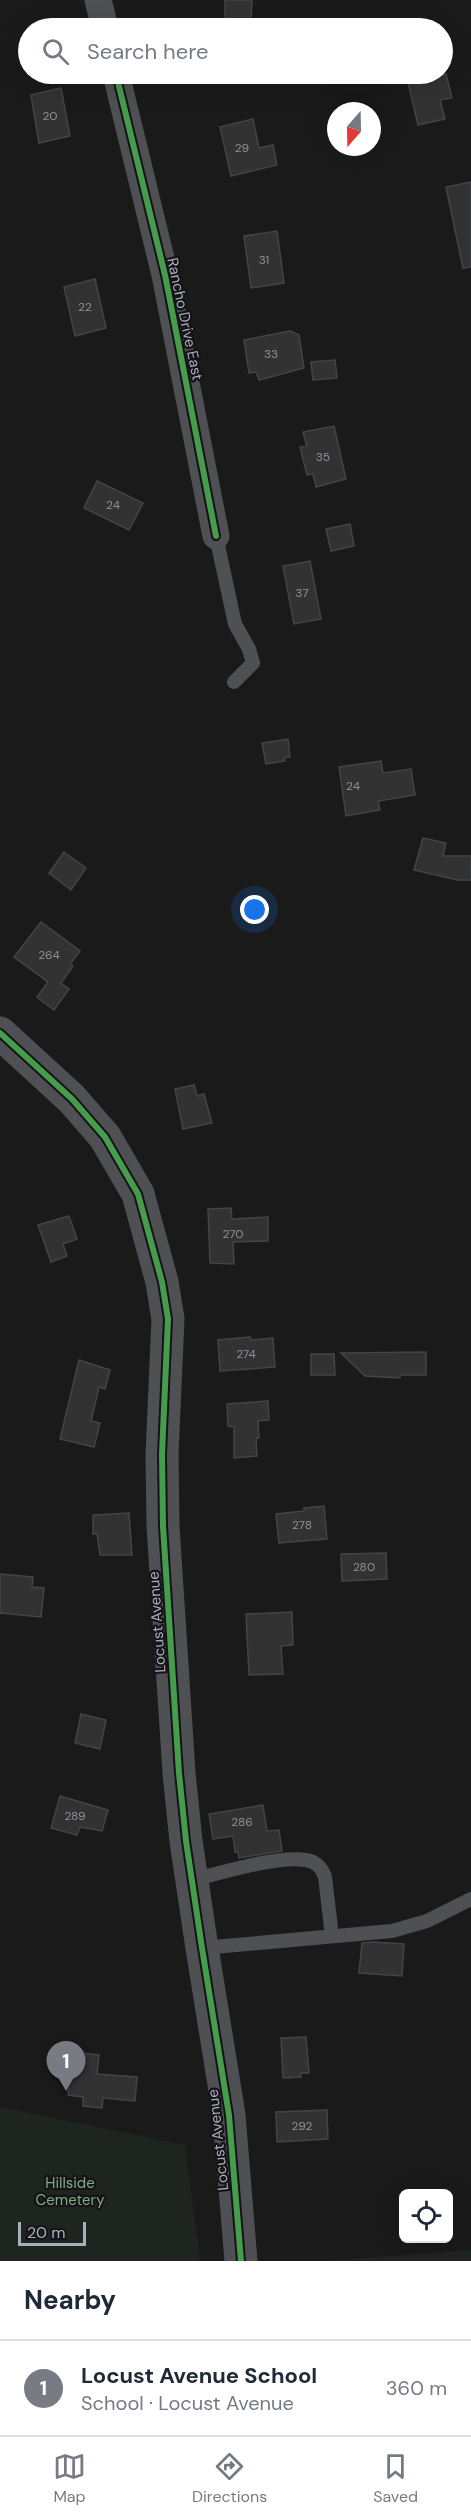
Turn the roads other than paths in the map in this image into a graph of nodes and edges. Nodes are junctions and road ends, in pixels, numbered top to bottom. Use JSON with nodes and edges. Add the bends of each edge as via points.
{"nodes":[{"id":1,"x":98,"y":0,"type":"edge"},
{"id":2,"x":102,"y":18,"type":"edge"},
{"id":3,"x":118,"y":84,"type":"edge"},
{"id":4,"x":216,"y":536,"type":"joint"},
{"id":5,"x":234,"y":682,"type":"dead end"},
{"id":6,"x":0,"y":1033,"type":"edge"},
{"id":7,"x":192,"y":1880,"type":"junction"},
{"id":8,"x":471,"y":1899,"type":"edge"},
{"id":9,"x":332,"y":1936,"type":"junction"},
{"id":10,"x":201,"y":1948,"type":"junction"},
{"id":11,"x":241,"y":2261,"type":"edge"}],
"edges":[{"from":1,"to":2,"type":"street"},
{"from":3,"to":4,"type":"street","name":"Rancho Drive East","via":[[165,275]]},
{"from":4,"to":5,"type":"lane","via":[[235,624],[253,663]]},
{"from":6,"to":7,"type":"street","name":"Locust Avenue","via":[[72,1098],[105,1137],[138,1194],[162,1282],[168,1319],[163,1526],[179,1773]]},
{"from":7,"to":9,"type":"lane","via":[[271,1863],[314,1862],[325,1877]]},
{"from":7,"to":10,"type":"street","name":"Locust Avenue"},
{"from":8,"to":9,"type":"lane","via":[[427,1921],[392,1931]]},
{"from":9,"to":10,"type":"lane"},
{"from":10,"to":11,"type":"street","name":"Locust Avenue","via":[[229,2115]]}]}
